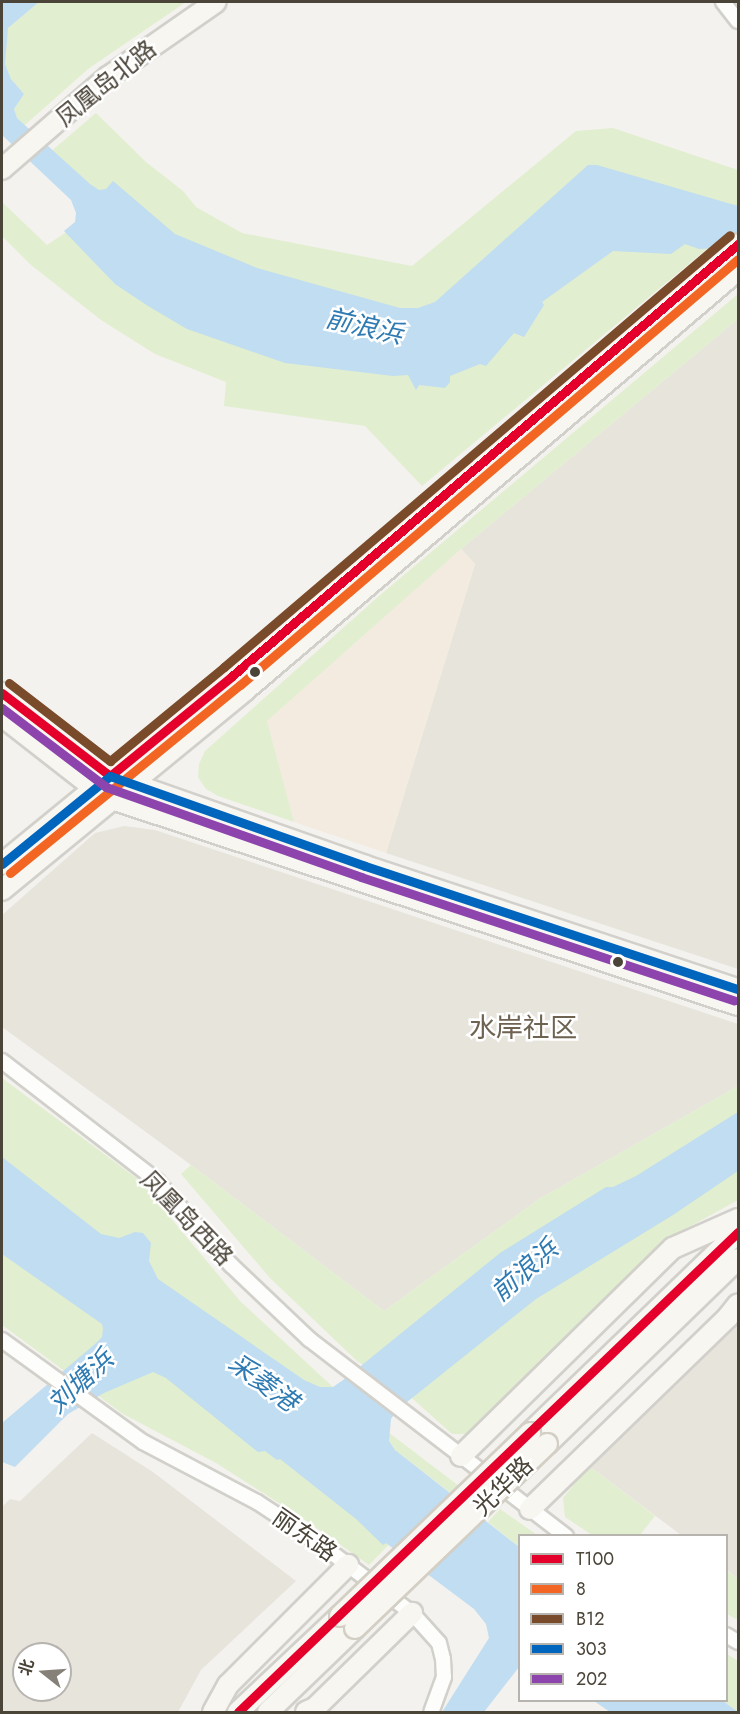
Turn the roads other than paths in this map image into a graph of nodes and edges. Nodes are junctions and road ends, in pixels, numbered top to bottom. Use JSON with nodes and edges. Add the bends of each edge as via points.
{"nodes":[{"id":1,"x":216,"y":2,"type":"edge"},
{"id":2,"x":723,"y":2,"type":"edge"},
{"id":3,"x":738,"y":21,"type":"edge"},
{"id":4,"x":2,"y":169,"type":"edge"},
{"id":5,"x":735,"y":255,"type":"edge"},
{"id":6,"x":2,"y":693,"type":"edge"},
{"id":7,"x":2,"y":716,"type":"edge"},
{"id":8,"x":110,"y":776,"type":"junction"},
{"id":9,"x":131,"y":784,"type":"junction"},
{"id":10,"x":94,"y":788,"type":"junction"},
{"id":11,"x":112,"y":799,"type":"junction"},
{"id":12,"x":2,"y":864,"type":"edge"},
{"id":13,"x":2,"y":890,"type":"edge"},
{"id":14,"x":738,"y":989,"type":"edge"},
{"id":15,"x":738,"y":1005,"type":"edge"},
{"id":16,"x":2,"y":1061,"type":"edge"},
{"id":17,"x":738,"y":1219,"type":"edge"},
{"id":18,"x":738,"y":1232,"type":"edge"},
{"id":19,"x":738,"y":1259,"type":"edge"},
{"id":20,"x":738,"y":1304,"type":"edge"},
{"id":21,"x":2,"y":1340,"type":"edge"},
{"id":22,"x":538,"y":1439,"type":"junction"},
{"id":23,"x":461,"y":1456,"type":"junction"},
{"id":24,"x":530,"y":1509,"type":"junction"},
{"id":25,"x":563,"y":1534,"type":"edge"},
{"id":26,"x":348,"y":1565,"type":"junction"},
{"id":27,"x":412,"y":1613,"type":"junction"},
{"id":28,"x":348,"y":1622,"type":"junction"},
{"id":29,"x":213,"y":1713,"type":"edge"},
{"id":30,"x":238,"y":1713,"type":"edge"},
{"id":31,"x":268,"y":1713,"type":"edge"},
{"id":32,"x":306,"y":1713,"type":"edge"},
{"id":33,"x":431,"y":1713,"type":"edge"}],
"edges":[{"from":1,"to":4,"type":"main road","name":"凤凰岛北路","via":[[108,76]]},
{"from":2,"to":3,"type":"street"},
{"from":5,"to":8,"type":"main road"},
{"from":5,"to":9,"type":"main road","via":[[244,691]]},
{"from":6,"to":8,"type":"main road"},
{"from":7,"to":10,"type":"main road"},
{"from":8,"to":9,"type":"main road"},
{"from":8,"to":10,"type":"main road"},
{"from":9,"to":11,"type":"main road"},
{"from":9,"to":14,"type":"main road"},
{"from":10,"to":11,"type":"main road"},
{"from":10,"to":12,"type":"main road"},
{"from":11,"to":13,"type":"main road"},
{"from":11,"to":15,"type":"main road"},
{"from":16,"to":23,"type":"street","name":"凤凰岛西路","via":[[157,1181],[231,1265],[309,1339]]},
{"from":17,"to":23,"type":"main road","via":[[673,1248]]},
{"from":18,"to":22,"type":"main road","name":"光华路"},
{"from":19,"to":22,"type":"main road","name":"光华路"},
{"from":20,"to":24,"type":"main road"},
{"from":21,"to":26,"type":"street","name":"丽东路","via":[[143,1442],[257,1502]]},
{"from":22,"to":28,"type":"main road","name":"光华路","bridge":true},
{"from":23,"to":24,"type":"street"},
{"from":24,"to":25,"type":"street"},
{"from":26,"to":27,"type":"street","name":"丽东路"},
{"from":26,"to":29,"type":"main road","via":[[228,1685]]},
{"from":27,"to":32,"type":"main road"},
{"from":27,"to":33,"type":"street","name":"丽东路","via":[[439,1643],[443,1659],[444,1677]]},
{"from":28,"to":30,"type":"main road","name":"光华路"},
{"from":28,"to":31,"type":"main road","name":"光华路"}]}
